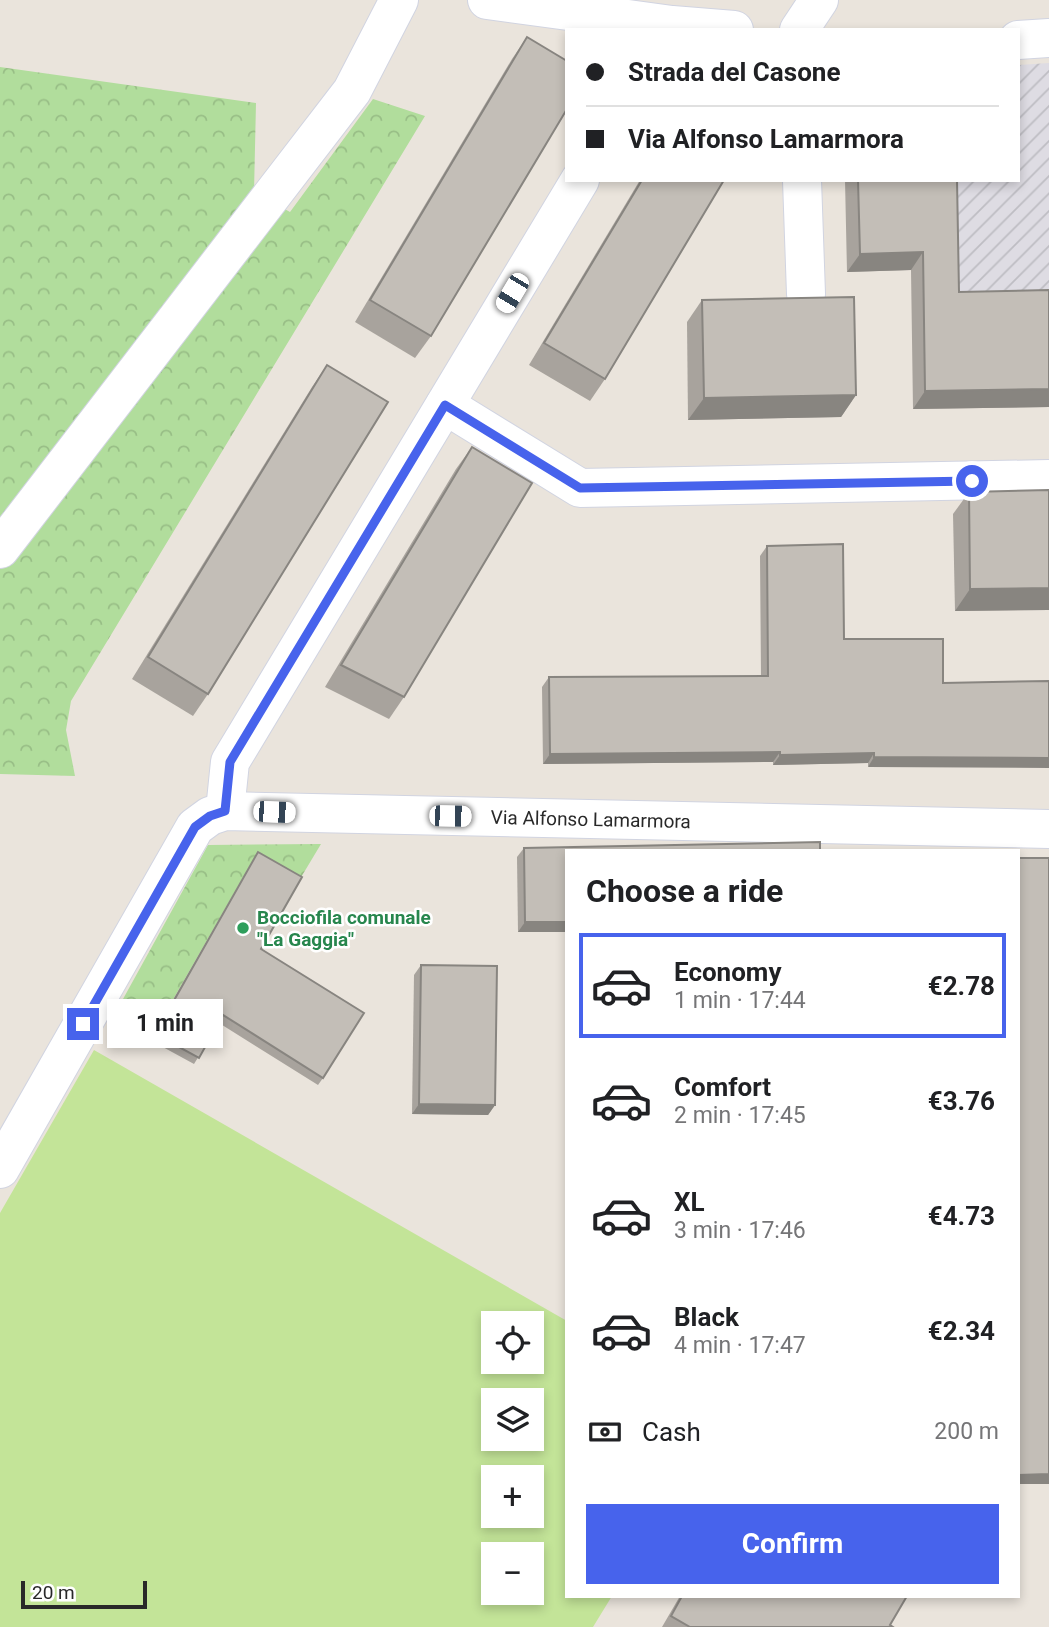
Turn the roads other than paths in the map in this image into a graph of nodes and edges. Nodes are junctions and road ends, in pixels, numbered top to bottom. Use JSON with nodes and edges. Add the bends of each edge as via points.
{"nodes":[{"id":1,"x":398,"y":0,"type":"edge"},
{"id":2,"x":487,"y":0,"type":"edge"},
{"id":3,"x":819,"y":0,"type":"edge"},
{"id":4,"x":671,"y":27,"type":"edge"},
{"id":5,"x":692,"y":28,"type":"edge"},
{"id":6,"x":800,"y":28,"type":"edge"},
{"id":7,"x":1049,"y":38,"type":"edge"},
{"id":8,"x":1020,"y":40,"type":"edge"},
{"id":9,"x":579,"y":182,"type":"edge"},
{"id":10,"x":802,"y":182,"type":"edge"},
{"id":11,"x":806,"y":294,"type":"dead end"},
{"id":12,"x":445,"y":405,"type":"junction"},
{"id":13,"x":1049,"y":479,"type":"edge"},
{"id":14,"x":0,"y":550,"type":"edge"},
{"id":15,"x":225,"y":811,"type":"junction"},
{"id":16,"x":1049,"y":830,"type":"edge"},
{"id":17,"x":951,"y":839,"type":"edge"},
{"id":18,"x":0,"y":1169,"type":"edge"}],
"edges":[{"from":1,"to":14,"type":"street","via":[[352,91]]},
{"from":2,"to":4,"type":"street"},
{"from":3,"to":6,"type":"street"},
{"from":4,"to":5,"type":"street"},
{"from":7,"to":8,"type":"street"},
{"from":9,"to":12,"type":"street"},
{"from":10,"to":11,"type":"street"},
{"from":12,"to":13,"type":"street","via":[[580,488]]},
{"from":12,"to":15,"type":"street","via":[[230,762]]},
{"from":15,"to":17,"type":"street","name":"Via Alfonso Lamarmora"},
{"from":15,"to":18,"type":"street","name":"Via Alfonso Lamarmora","via":[[195,827]]},
{"from":16,"to":17,"type":"street","name":"Via Alfonso Lamarmora"}]}
